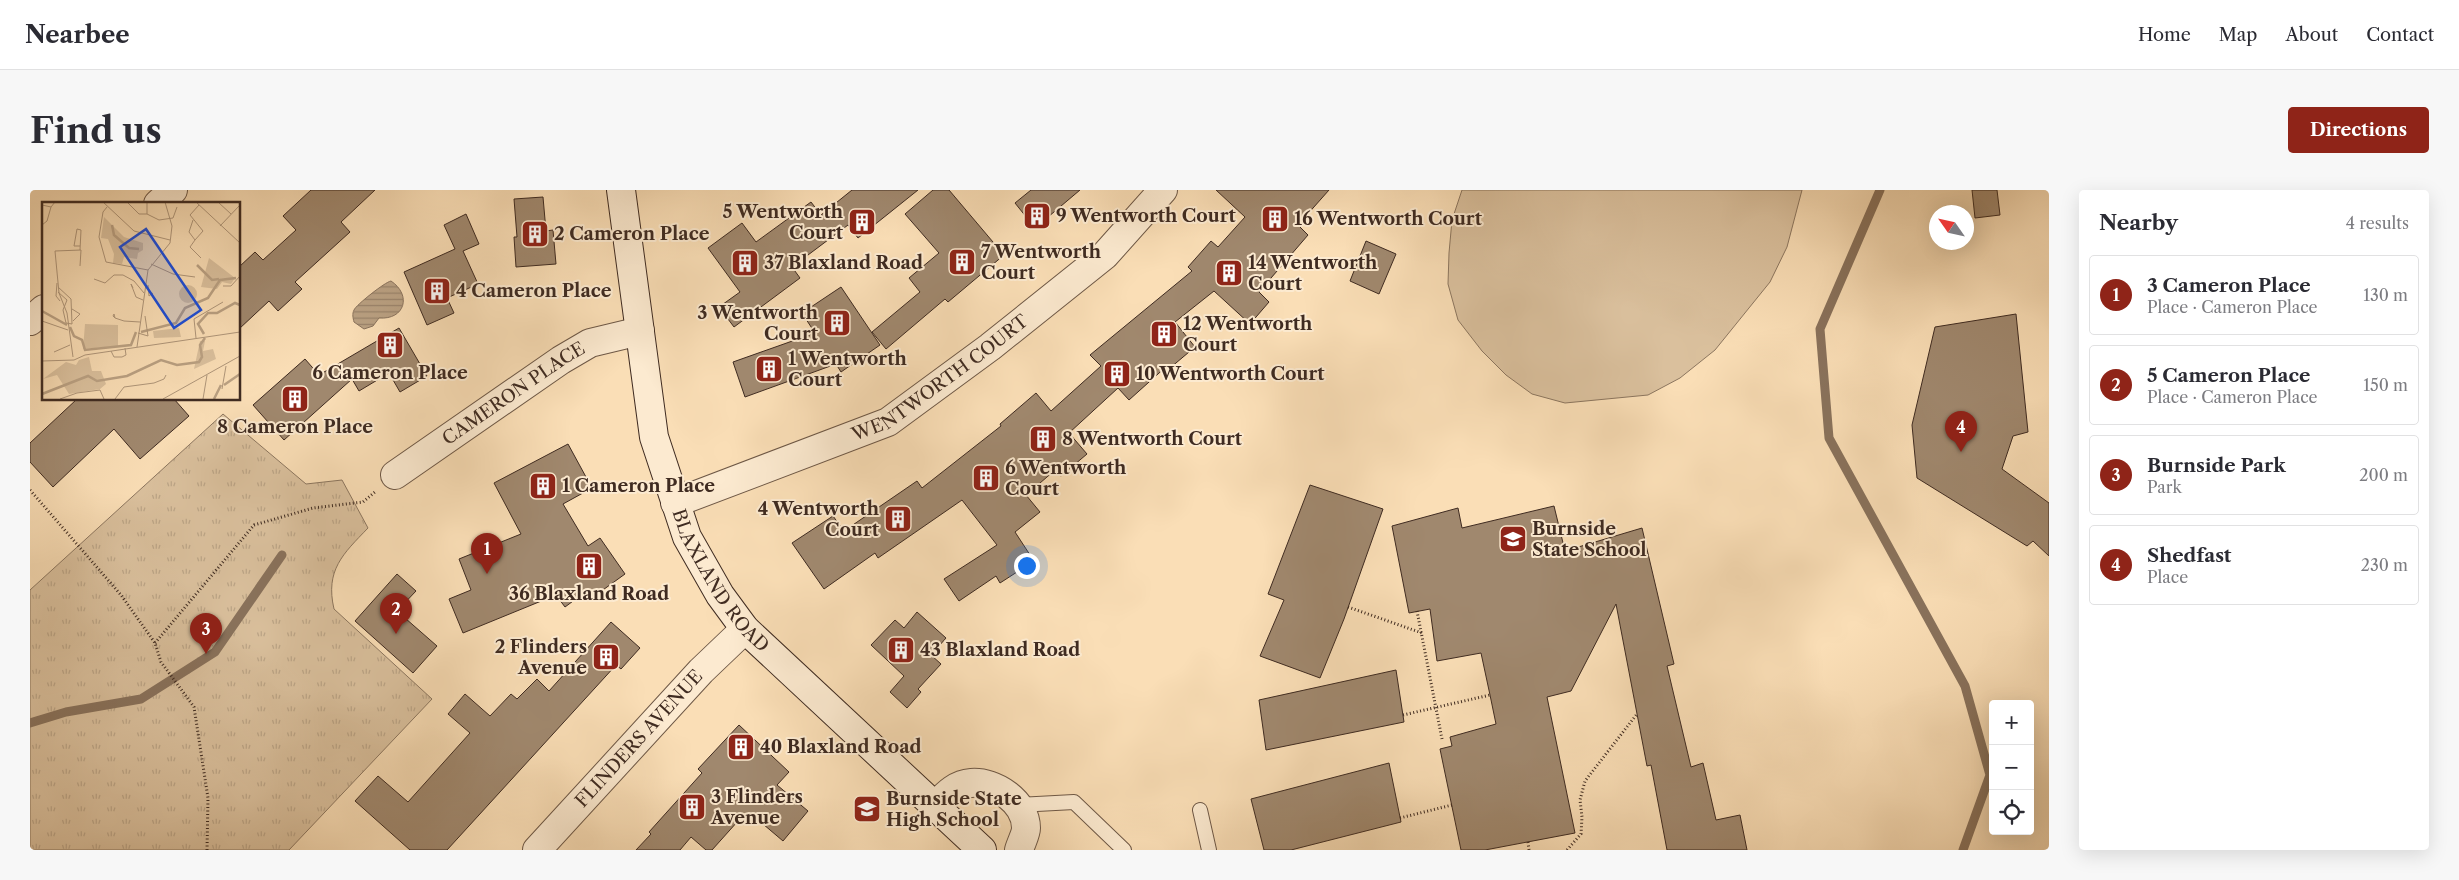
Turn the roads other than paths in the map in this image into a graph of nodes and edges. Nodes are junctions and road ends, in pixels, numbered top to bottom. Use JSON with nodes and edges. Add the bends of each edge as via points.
{"nodes":[{"id":1,"x":172,"y":190,"type":"edge"},
{"id":2,"x":621,"y":190,"type":"edge"},
{"id":3,"x":1163,"y":190,"type":"edge"},
{"id":4,"x":160,"y":202,"type":"edge"},
{"id":5,"x":42,"y":310,"type":"edge"},
{"id":6,"x":30,"y":321,"type":"edge"},
{"id":7,"x":640,"y":331,"type":"junction"},
{"id":8,"x":395,"y":475,"type":"road end"},
{"id":9,"x":675,"y":504,"type":"junction"},
{"id":10,"x":745,"y":630,"type":"junction"},
{"id":11,"x":1018,"y":805,"type":"junction"},
{"id":12,"x":936,"y":806,"type":"junction"},
{"id":13,"x":1200,"y":810,"type":"dead end"},
{"id":14,"x":537,"y":850,"type":"edge"},
{"id":15,"x":982,"y":850,"type":"edge"},
{"id":16,"x":1019,"y":850,"type":"edge"},
{"id":17,"x":1124,"y":850,"type":"edge"},
{"id":18,"x":1209,"y":850,"type":"edge"}],
"edges":[{"from":1,"to":4,"type":"street"},
{"from":2,"to":7,"type":"street","name":"BLAXLAND ROAD"},
{"from":3,"to":9,"type":"street","name":"WENTWORTH COURT","via":[[1105,256],[990,348],[888,422]]},
{"from":5,"to":6,"type":"street"},
{"from":7,"to":8,"type":"street","name":"CAMERON PLACE","via":[[584,346]]},
{"from":7,"to":9,"type":"street","name":"BLAXLAND ROAD","via":[[654,437]]},
{"from":9,"to":10,"type":"street","name":"BLAXLAND ROAD","via":[[700,561]]},
{"from":10,"to":12,"type":"street","name":"BLAXLAND ROAD"},
{"from":10,"to":14,"type":"street","name":"FLINDERS AVENUE","via":[[701,671]]},
{"from":11,"to":12,"type":"street","via":[[1008,794],[971,783],[951,790]]},
{"from":11,"to":16,"type":"street","via":[[1026,827]]},
{"from":11,"to":17,"type":"lane","via":[[1074,802]]},
{"from":12,"to":15,"type":"street","name":"BLAXLAND ROAD"},
{"from":13,"to":18,"type":"lane"}]}
